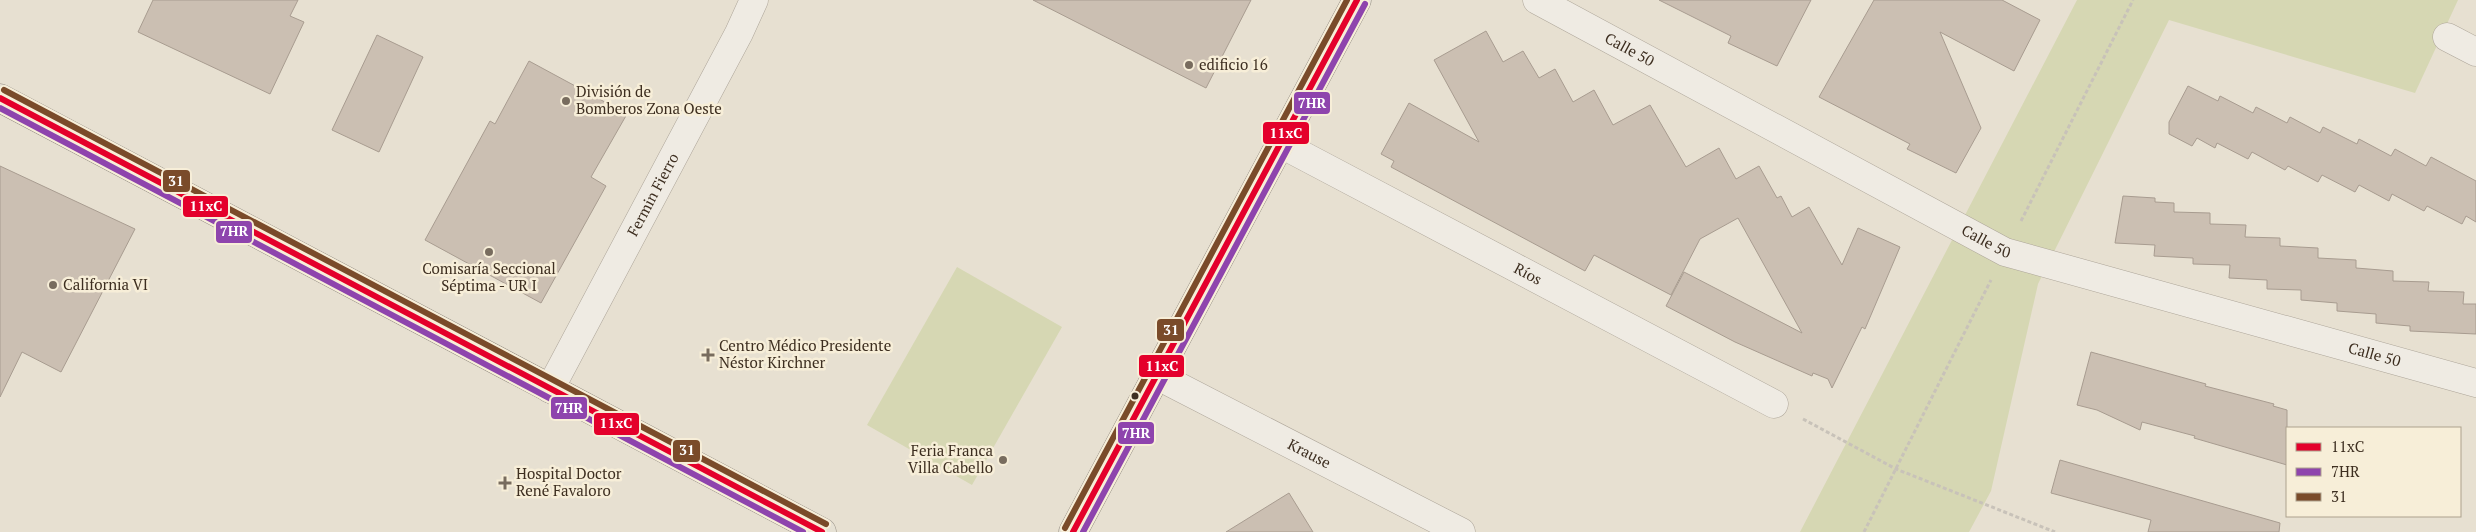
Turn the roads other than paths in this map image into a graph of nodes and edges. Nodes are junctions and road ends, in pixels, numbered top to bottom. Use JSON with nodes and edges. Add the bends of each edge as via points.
{"nodes":[{"id":1,"x":754,"y":0,"type":"edge"},
{"id":2,"x":1357,"y":0,"type":"edge"},
{"id":3,"x":1537,"y":0,"type":"edge"},
{"id":4,"x":2447,"y":38,"type":"dead end"},
{"id":5,"x":2476,"y":52,"type":"edge"},
{"id":6,"x":0,"y":98,"type":"edge"},
{"id":7,"x":1281,"y":144,"type":"junction"},
{"id":8,"x":1158,"y":376,"type":"junction"},
{"id":9,"x":2476,"y":383,"type":"edge"},
{"id":10,"x":550,"y":388,"type":"junction"},
{"id":11,"x":1774,"y":404,"type":"road end"},
{"id":12,"x":822,"y":532,"type":"edge"},
{"id":13,"x":1074,"y":532,"type":"edge"},
{"id":14,"x":1461,"y":532,"type":"edge"}],
"edges":[{"from":1,"to":10,"type":"street","name":"Fermin Fierro"},
{"from":2,"to":7,"type":"main road"},
{"from":3,"to":9,"type":"street","name":"Calle 50","via":[[2005,252]]},
{"from":4,"to":5,"type":"street"},
{"from":6,"to":10,"type":"main road"},
{"from":7,"to":8,"type":"main road"},
{"from":7,"to":11,"type":"street","name":"Ríos"},
{"from":8,"to":13,"type":"main road"},
{"from":8,"to":14,"type":"street","name":"Krause"},
{"from":10,"to":12,"type":"main road"}]}
